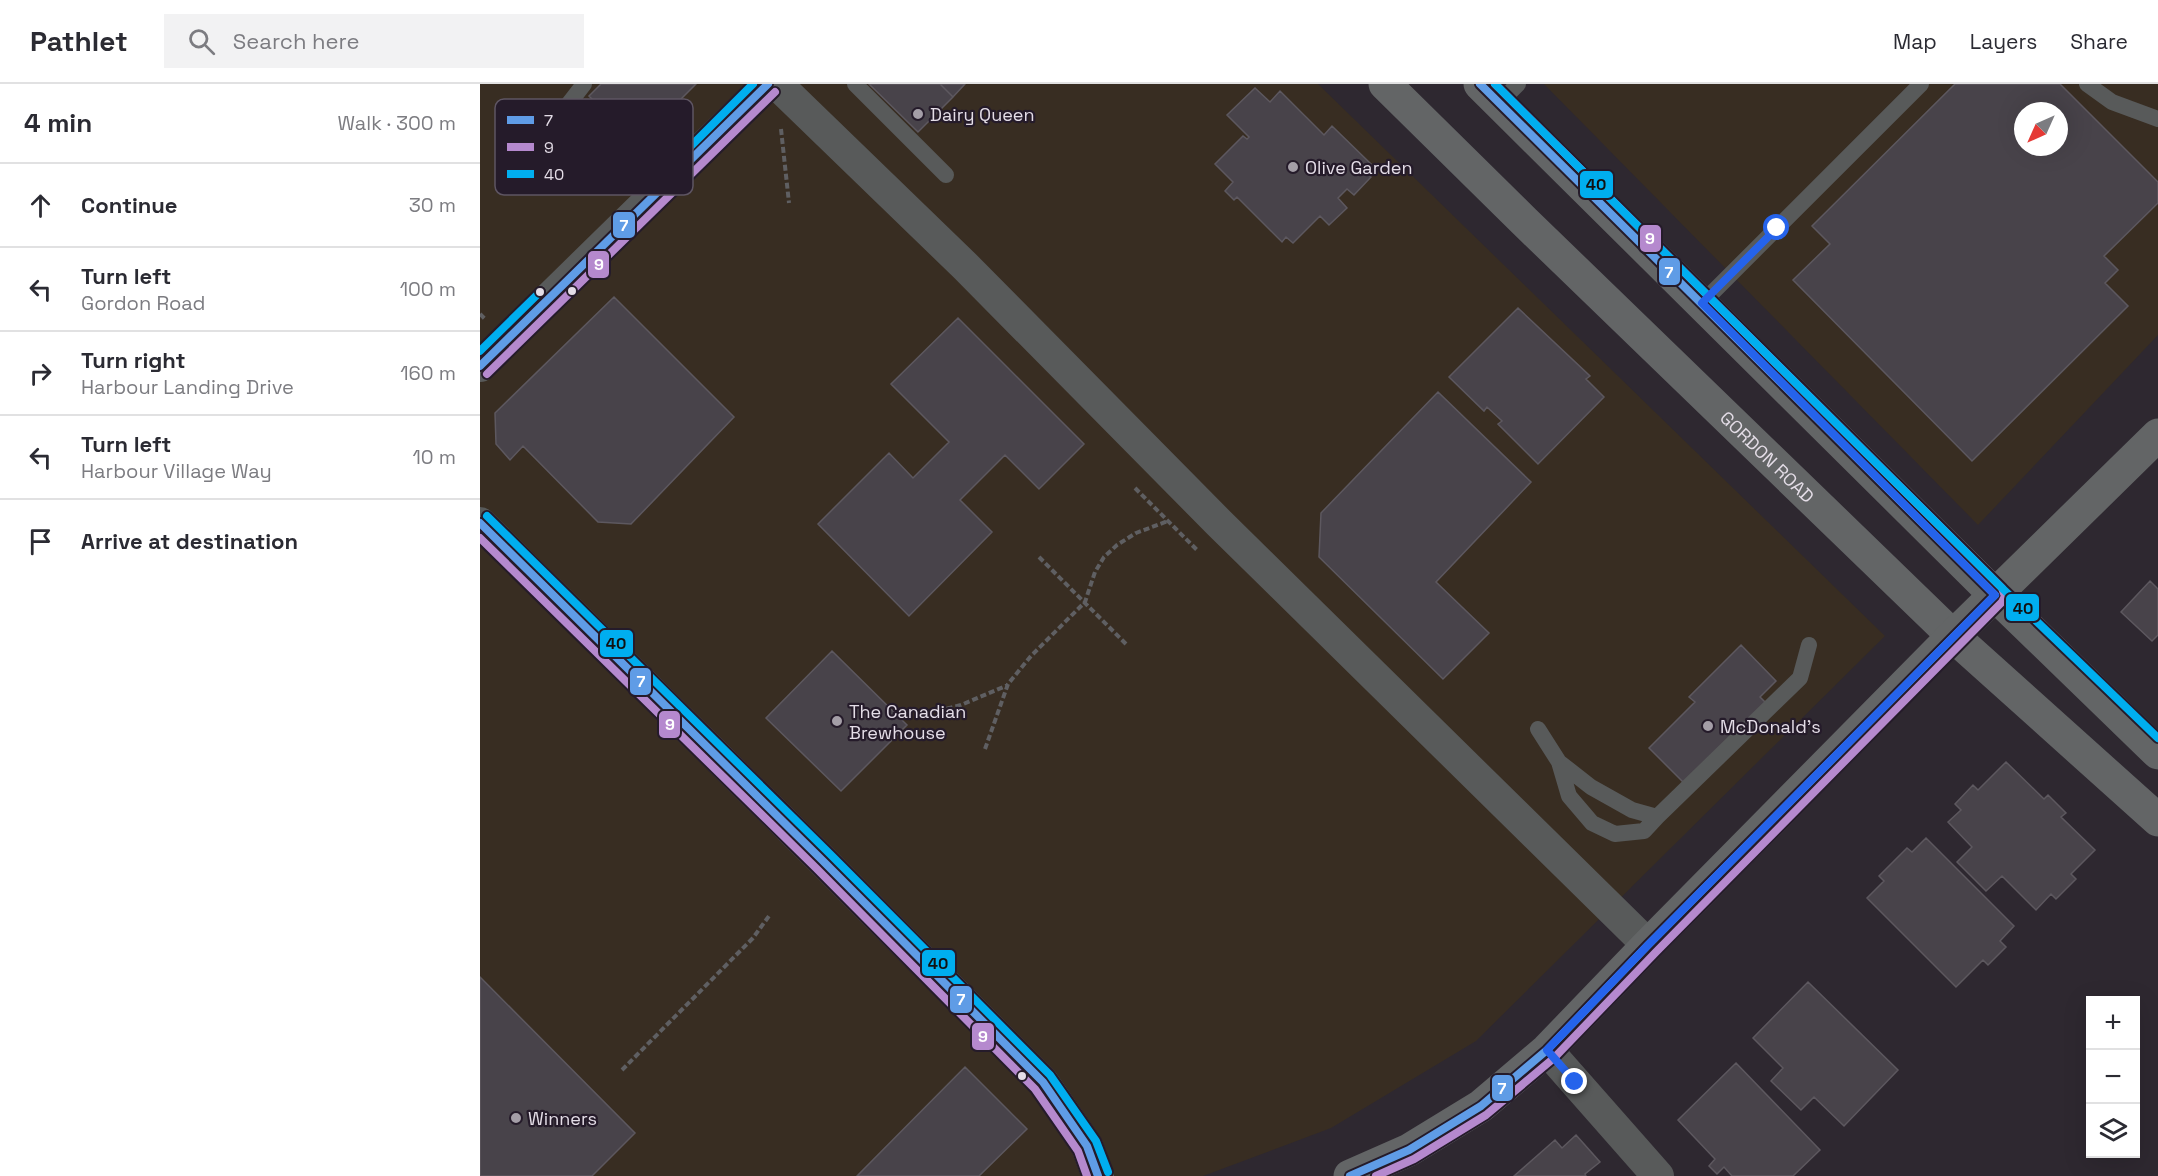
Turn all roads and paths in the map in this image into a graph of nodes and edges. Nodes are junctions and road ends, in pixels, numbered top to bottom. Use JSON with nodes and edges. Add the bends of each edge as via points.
{"nodes":[{"id":1,"x":584,"y":84,"type":"edge"},
{"id":2,"x":768,"y":84,"type":"edge"},
{"id":3,"x":777,"y":84,"type":"edge"},
{"id":4,"x":855,"y":84,"type":"edge"},
{"id":5,"x":1385,"y":84,"type":"edge"},
{"id":6,"x":1921,"y":84,"type":"edge"},
{"id":7,"x":2086,"y":84,"type":"edge"},
{"id":8,"x":1499,"y":90,"type":"edge"},
{"id":9,"x":572,"y":99,"type":"edge"},
{"id":10,"x":2158,"y":119,"type":"edge"},
{"id":11,"x":780,"y":124,"type":"dead end"},
{"id":12,"x":693,"y":157,"type":"edge"},
{"id":13,"x":946,"y":175,"type":"dead end"},
{"id":14,"x":655,"y":195,"type":"edge"},
{"id":15,"x":789,"y":204,"type":"dead end"},
{"id":16,"x":1702,"y":303,"type":"junction"},
{"id":17,"x":480,"y":366,"type":"edge"},
{"id":18,"x":2158,"y":435,"type":"edge"},
{"id":19,"x":1135,"y":488,"type":"dead end"},
{"id":20,"x":1168,"y":520,"type":"junction"},
{"id":21,"x":480,"y":523,"type":"edge"},
{"id":22,"x":1197,"y":550,"type":"dead end"},
{"id":23,"x":1039,"y":557,"type":"dead end"},
{"id":24,"x":1995,"y":595,"type":"junction"},
{"id":25,"x":1084,"y":602,"type":"junction"},
{"id":26,"x":1953,"y":636,"type":"junction"},
{"id":27,"x":1126,"y":644,"type":"dead end"},
{"id":28,"x":1809,"y":645,"type":"dead end"},
{"id":29,"x":1008,"y":684,"type":"junction"},
{"id":30,"x":938,"y":711,"type":"dead end"},
{"id":31,"x":1538,"y":729,"type":"dead end"},
{"id":32,"x":985,"y":749,"type":"dead end"},
{"id":33,"x":2158,"y":753,"type":"edge"},
{"id":34,"x":1559,"y":762,"type":"junction"},
{"id":35,"x":1657,"y":816,"type":"junction"},
{"id":36,"x":2158,"y":820,"type":"edge"},
{"id":37,"x":769,"y":916,"type":"dead end"},
{"id":38,"x":1648,"y":945,"type":"junction"},
{"id":39,"x":1547,"y":1050,"type":"junction"},
{"id":40,"x":622,"y":1070,"type":"dead end"},
{"id":41,"x":1098,"y":1176,"type":"edge"},
{"id":42,"x":1350,"y":1176,"type":"edge"},
{"id":43,"x":1658,"y":1176,"type":"edge"}],
"edges":[{"from":1,"to":9,"type":"lane"},
{"from":2,"to":12,"type":"street"},
{"from":3,"to":38,"type":"street"},
{"from":4,"to":13,"type":"lane"},
{"from":5,"to":26,"type":"main road","name":"GORDON ROAD"},
{"from":6,"to":16,"type":"lane"},
{"from":7,"to":10,"type":"lane","via":[[2112,102]]},
{"from":8,"to":16,"type":"main road"},
{"from":11,"to":15,"type":"path"},
{"from":14,"to":17,"type":"street"},
{"from":16,"to":24,"type":"main road"},
{"from":18,"to":24,"type":"main road"},
{"from":19,"to":20,"type":"path"},
{"from":20,"to":22,"type":"path"},
{"from":20,"to":25,"type":"path","via":[[1136,532],[1104,557]]},
{"from":21,"to":41,"type":"street","via":[[1043,1082],[1087,1146]]},
{"from":23,"to":25,"type":"path"},
{"from":24,"to":26,"type":"main road"},
{"from":24,"to":33,"type":"main road"},
{"from":25,"to":27,"type":"path"},
{"from":25,"to":29,"type":"path"},
{"from":26,"to":36,"type":"main road","name":"GORDON ROAD"},
{"from":26,"to":38,"type":"main road"},
{"from":28,"to":35,"type":"lane","via":[[1800,678]]},
{"from":29,"to":30,"type":"path"},
{"from":29,"to":32,"type":"path"},
{"from":31,"to":34,"type":"lane"},
{"from":34,"to":35,"type":"lane","via":[[1591,787],[1632,810]]},
{"from":34,"to":35,"type":"lane","via":[[1569,796],[1592,823],[1615,834],[1644,831]]},
{"from":37,"to":40,"type":"path","via":[[753,938]]},
{"from":38,"to":39,"type":"main road"},
{"from":39,"to":42,"type":"main road","via":[[1481,1106],[1409,1150]]},
{"from":39,"to":43,"type":"street"}]}
